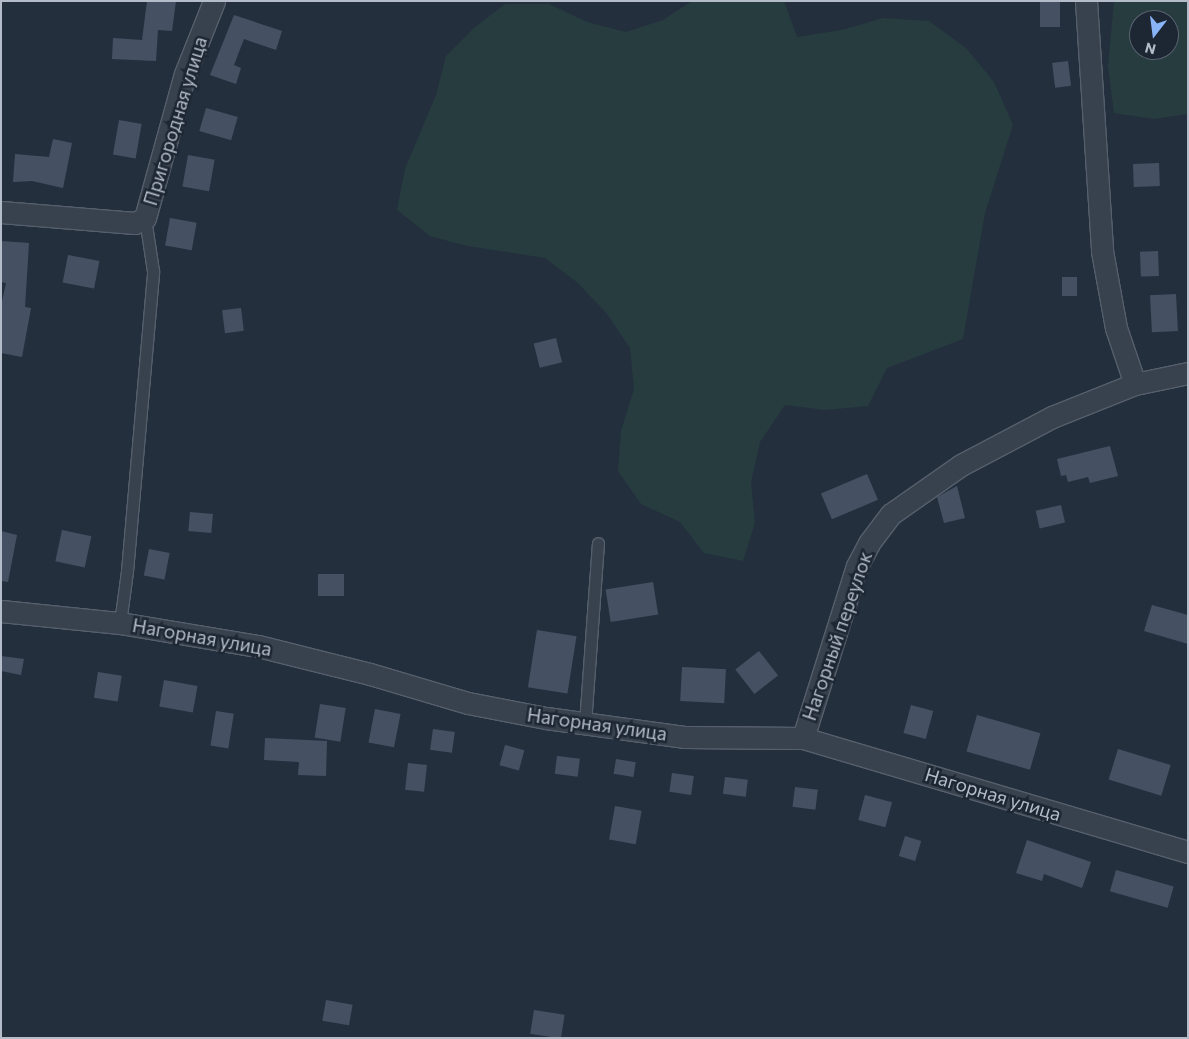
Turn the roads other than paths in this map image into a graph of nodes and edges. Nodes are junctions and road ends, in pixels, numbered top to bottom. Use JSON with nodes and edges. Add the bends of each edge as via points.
{"nodes":[{"id":1,"x":214,"y":1,"type":"edge"},
{"id":2,"x":1086,"y":1,"type":"edge"},
{"id":3,"x":1,"y":212,"type":"edge"},
{"id":4,"x":145,"y":218,"type":"junction"},
{"id":5,"x":1188,"y":373,"type":"edge"},
{"id":6,"x":1135,"y":384,"type":"junction"},
{"id":7,"x":598,"y":543,"type":"dead end"},
{"id":8,"x":1,"y":611,"type":"edge"},
{"id":9,"x":120,"y":622,"type":"junction"},
{"id":10,"x":585,"y":724,"type":"junction"},
{"id":11,"x":803,"y":738,"type":"junction"},
{"id":12,"x":1188,"y":852,"type":"edge"}],
"edges":[{"from":1,"to":4,"type":"street","name":"Пригородная улица","via":[[186,74]]},
{"from":2,"to":6,"type":"street","via":[[1102,251],[1116,328]]},
{"from":3,"to":4,"type":"street","name":"Пригородная улица","via":[[135,222]]},
{"from":4,"to":9,"type":"lane","via":[[153,271]]},
{"from":5,"to":6,"type":"street","name":"Нагорный переулок"},
{"from":6,"to":11,"type":"street","name":"Нагорный переулок","via":[[1052,417],[961,465],[891,514],[869,543],[857,566]]},
{"from":7,"to":10,"type":"lane"},
{"from":8,"to":9,"type":"street","name":"Нагорная улица"},
{"from":9,"to":10,"type":"street","name":"Нагорная улица","via":[[258,646],[468,703]]},
{"from":10,"to":11,"type":"street","name":"Нагорная улица","via":[[684,737]]},
{"from":11,"to":12,"type":"street","name":"Нагорная улица"}]}
